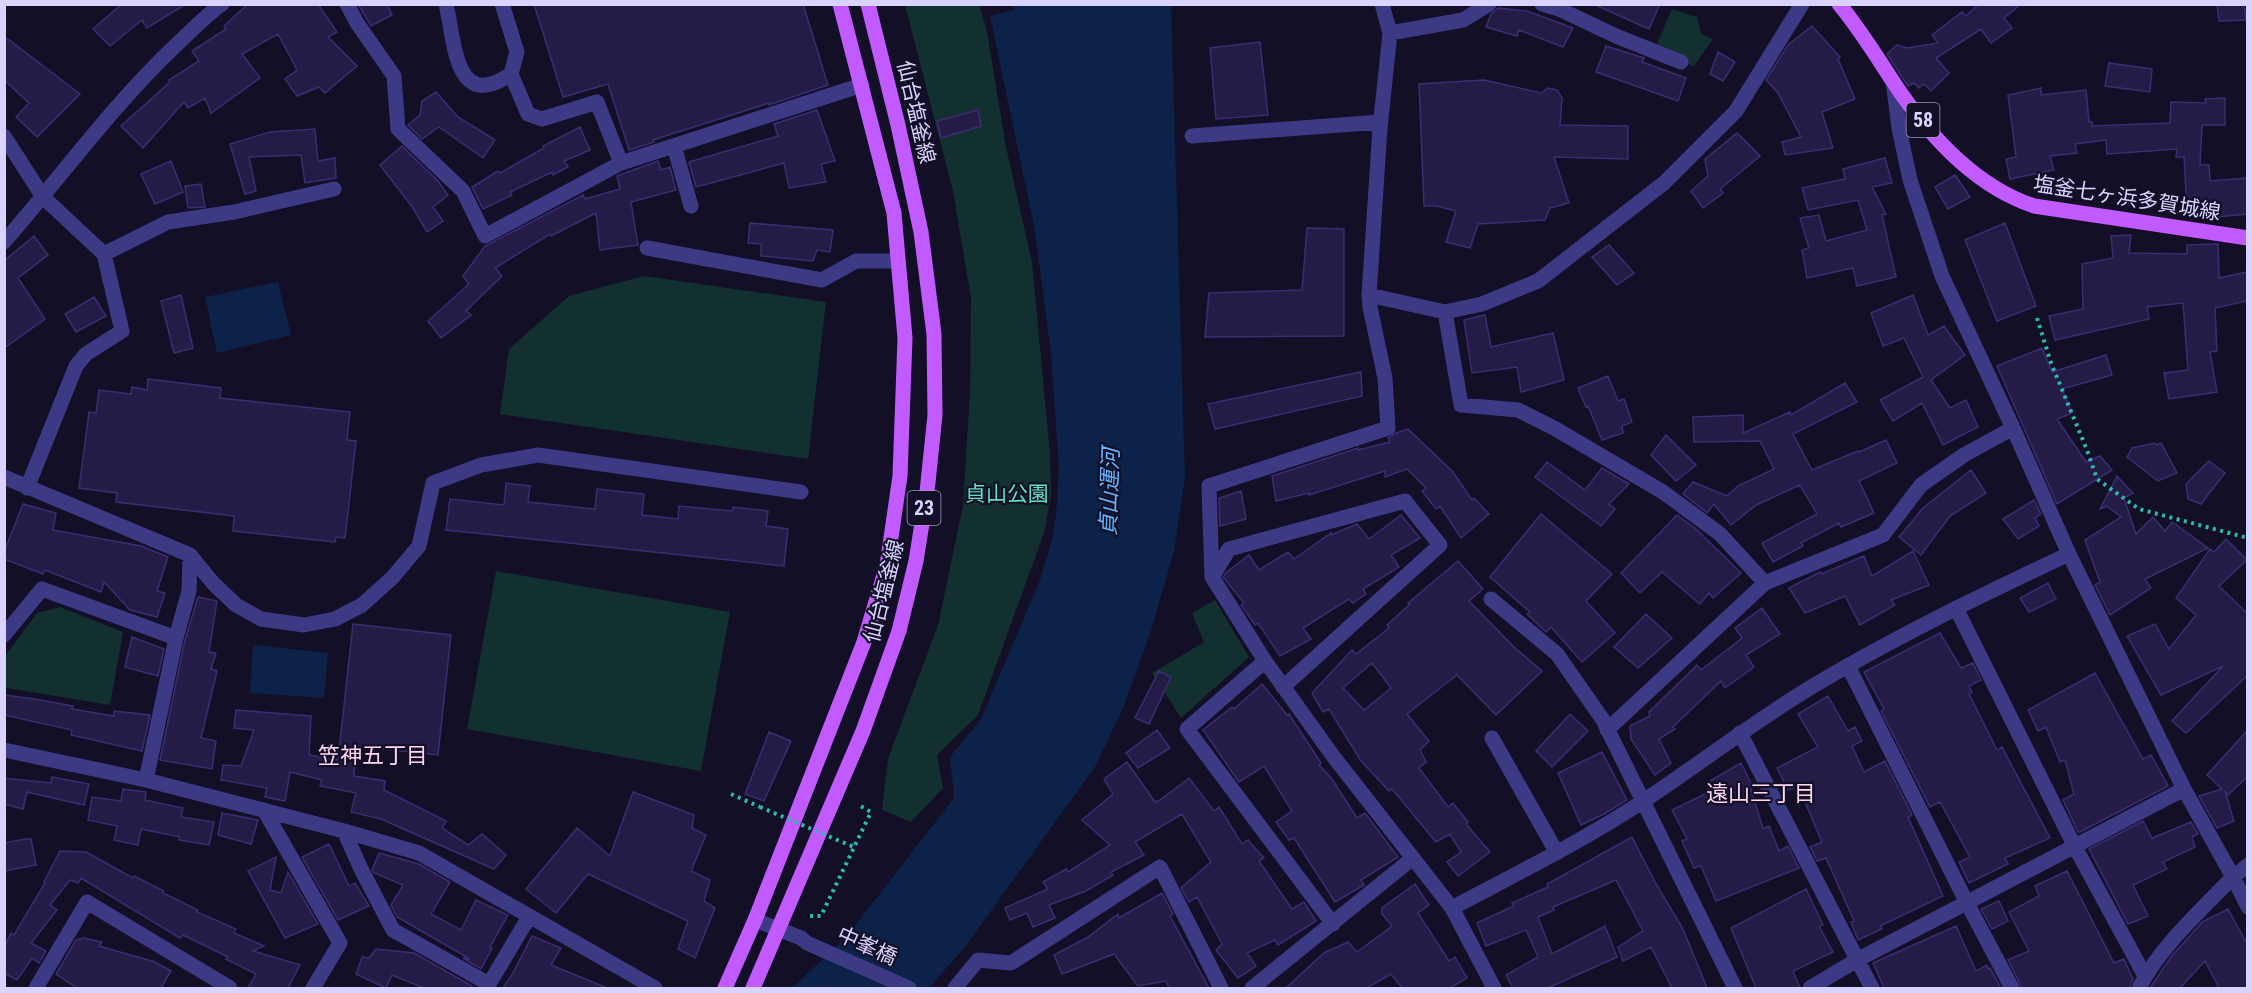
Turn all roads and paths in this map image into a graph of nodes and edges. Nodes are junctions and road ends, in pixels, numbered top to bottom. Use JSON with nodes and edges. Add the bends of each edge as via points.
{"nodes":[{"id":1,"x":222,"y":4,"type":"edge"},
{"id":2,"x":347,"y":4,"type":"edge"},
{"id":3,"x":446,"y":4,"type":"edge"},
{"id":4,"x":502,"y":4,"type":"edge"},
{"id":5,"x":840,"y":4,"type":"edge"},
{"id":6,"x":868,"y":4,"type":"edge"},
{"id":7,"x":1382,"y":4,"type":"edge"},
{"id":8,"x":1490,"y":4,"type":"edge"},
{"id":9,"x":1542,"y":4,"type":"edge"},
{"id":10,"x":1802,"y":4,"type":"edge"},
{"id":11,"x":1839,"y":4,"type":"edge"},
{"id":12,"x":1561,"y":7,"type":"edge"},
{"id":13,"x":1390,"y":33,"type":"junction"},
{"id":14,"x":1681,"y":62,"type":"dead end"},
{"id":15,"x":511,"y":74,"type":"junction"},
{"id":16,"x":1893,"y":81,"type":"junction"},
{"id":17,"x":862,"y":86,"type":"junction"},
{"id":18,"x":1381,"y":122,"type":"junction"},
{"id":19,"x":4,"y":136,"type":"edge"},
{"id":20,"x":1192,"y":136,"type":"dead end"},
{"id":21,"x":674,"y":146,"type":"junction"},
{"id":22,"x":621,"y":163,"type":"junction"},
{"id":23,"x":334,"y":189,"type":"dead end"},
{"id":24,"x":43,"y":197,"type":"junction"},
{"id":25,"x":691,"y":206,"type":"dead end"},
{"id":26,"x":2247,"y":238,"type":"edge"},
{"id":27,"x":4,"y":242,"type":"edge"},
{"id":28,"x":647,"y":248,"type":"dead end"},
{"id":29,"x":104,"y":254,"type":"junction"},
{"id":30,"x":898,"y":261,"type":"junction"},
{"id":31,"x":1369,"y":295,"type":"junction"},
{"id":32,"x":1445,"y":312,"type":"junction"},
{"id":33,"x":2037,"y":318,"type":"dead end"},
{"id":34,"x":2013,"y":428,"type":"junction"},
{"id":35,"x":4,"y":477,"type":"edge"},
{"id":36,"x":27,"y":488,"type":"junction"},
{"id":37,"x":801,"y":492,"type":"dead end"},
{"id":38,"x":2247,"y":538,"type":"edge"},
{"id":39,"x":2069,"y":554,"type":"junction"},
{"id":40,"x":190,"y":555,"type":"junction"},
{"id":41,"x":1212,"y":577,"type":"junction"},
{"id":42,"x":1765,"y":583,"type":"junction"},
{"id":43,"x":1491,"y":599,"type":"dead end"},
{"id":44,"x":1956,"y":608,"type":"junction"},
{"id":45,"x":4,"y":634,"type":"edge"},
{"id":46,"x":176,"y":638,"type":"junction"},
{"id":47,"x":1265,"y":661,"type":"junction"},
{"id":48,"x":1848,"y":666,"type":"junction"},
{"id":49,"x":1283,"y":687,"type":"junction"},
{"id":50,"x":1607,"y":730,"type":"junction"},
{"id":51,"x":1740,"y":733,"type":"junction"},
{"id":52,"x":1492,"y":738,"type":"dead end"},
{"id":53,"x":4,"y":750,"type":"edge"},
{"id":54,"x":146,"y":780,"type":"junction"},
{"id":55,"x":2184,"y":789,"type":"junction"},
{"id":56,"x":731,"y":794,"type":"dead end"},
{"id":57,"x":1644,"y":801,"type":"junction"},
{"id":58,"x":859,"y":805,"type":"dead end"},
{"id":59,"x":264,"y":810,"type":"junction"},
{"id":60,"x":344,"y":831,"type":"junction"},
{"id":61,"x":2074,"y":845,"type":"junction"},
{"id":62,"x":854,"y":847,"type":"junction"},
{"id":63,"x":1557,"y":853,"type":"junction"},
{"id":64,"x":1413,"y":858,"type":"junction"},
{"id":65,"x":2247,"y":865,"type":"edge"},
{"id":66,"x":2233,"y":877,"type":"junction"},
{"id":67,"x":1966,"y":903,"type":"junction"},
{"id":68,"x":2247,"y":907,"type":"edge"},
{"id":69,"x":1452,"y":908,"type":"junction"},
{"id":70,"x":810,"y":916,"type":"dead end"},
{"id":71,"x":529,"y":917,"type":"junction"},
{"id":72,"x":755,"y":920,"type":"junction"},
{"id":73,"x":1334,"y":924,"type":"junction"},
{"id":74,"x":778,"y":929,"type":"junction"},
{"id":75,"x":1857,"y":960,"type":"junction"},
{"id":76,"x":2142,"y":982,"type":"edge"},
{"id":77,"x":36,"y":988,"type":"edge"},
{"id":78,"x":230,"y":988,"type":"edge"},
{"id":79,"x":313,"y":988,"type":"edge"},
{"id":80,"x":655,"y":988,"type":"edge"},
{"id":81,"x":725,"y":988,"type":"edge"},
{"id":82,"x":753,"y":988,"type":"edge"},
{"id":83,"x":909,"y":988,"type":"edge"},
{"id":84,"x":955,"y":988,"type":"edge"},
{"id":85,"x":1221,"y":988,"type":"edge"},
{"id":86,"x":1252,"y":988,"type":"edge"},
{"id":87,"x":1494,"y":988,"type":"edge"},
{"id":88,"x":1735,"y":988,"type":"edge"},
{"id":89,"x":1810,"y":988,"type":"edge"},
{"id":90,"x":1872,"y":988,"type":"edge"},
{"id":91,"x":2012,"y":988,"type":"edge"}],
"edges":[{"from":1,"to":24,"type":"street","via":[[151,69],[91,135]]},
{"from":2,"to":22,"type":"street","via":[[394,76],[398,129],[464,191],[485,236]]},
{"from":3,"to":15,"type":"street","via":[[461,71],[470,82],[483,87]]},
{"from":4,"to":15,"type":"street","via":[[517,52]]},
{"from":5,"to":17,"type":"main road","name":"仙台塩釜線","number":"23"},
{"from":6,"to":74,"type":"main road","name":"仙台塩釜線","number":"23","via":[[921,232],[934,334],[933,426],[927,492],[899,631],[863,731]]},
{"from":7,"to":13,"type":"street"},
{"from":8,"to":13,"type":"street","via":[[1463,20]]},
{"from":9,"to":12,"type":"street"},
{"from":10,"to":32,"type":"street","via":[[1736,111],[1664,183],[1538,281],[1482,304]]},
{"from":11,"to":16,"type":"main road","name":"塩釜七ヶ浜多賀城線","number":"58"},
{"from":12,"to":14,"type":"street","via":[[1616,36]]},
{"from":13,"to":18,"type":"street"},
{"from":15,"to":22,"type":"street","via":[[528,114],[542,119],[597,102]]},
{"from":16,"to":26,"type":"main road","name":"塩釜七ヶ浜多賀城線","number":"58","via":[[1931,131],[1986,183],[2010,198],[2034,206]]},
{"from":16,"to":34,"type":"street","via":[[1910,180],[1942,276]]},
{"from":17,"to":21,"type":"street"},
{"from":17,"to":30,"type":"main road","name":"仙台塩釜線","number":"23","via":[[894,213]]},
{"from":18,"to":20,"type":"street"},
{"from":18,"to":31,"type":"street"},
{"from":19,"to":24,"type":"street"},
{"from":21,"to":22,"type":"street"},
{"from":21,"to":25,"type":"street"},
{"from":23,"to":29,"type":"street","via":[[234,212],[168,222]]},
{"from":24,"to":27,"type":"street"},
{"from":24,"to":29,"type":"street"},
{"from":28,"to":30,"type":"street","via":[[822,280],[856,261]]},
{"from":29,"to":36,"type":"street","via":[[122,331],[86,354],[76,366]]},
{"from":30,"to":72,"type":"main road","name":"仙台塩釜線","number":"23","via":[[905,338],[903,406],[900,476],[887,566],[864,642]]},
{"from":31,"to":32,"type":"street"},
{"from":31,"to":41,"type":"street","via":[[1385,378],[1388,428],[1209,486]]},
{"from":32,"to":42,"type":"street","via":[[1461,405],[1518,410],[1663,492],[1719,534]]},
{"from":33,"to":38,"type":"path","via":[[2097,479],[2139,509]]},
{"from":34,"to":39,"type":"street"},
{"from":34,"to":42,"type":"street","via":[[1964,454],[1921,485],[1883,535]]},
{"from":35,"to":36,"type":"street"},
{"from":36,"to":40,"type":"street"},
{"from":37,"to":40,"type":"street","via":[[538,455],[481,465],[433,483],[418,546],[393,577],[362,605],[335,619],[304,625],[261,619],[236,605]]},
{"from":39,"to":44,"type":"street"},
{"from":39,"to":55,"type":"street"},
{"from":40,"to":46,"type":"street","via":[[189,591]]},
{"from":41,"to":47,"type":"street"},
{"from":41,"to":49,"type":"street","via":[[1229,549],[1406,501],[1440,545]]},
{"from":42,"to":50,"type":"street"},
{"from":43,"to":50,"type":"street","via":[[1557,654]]},
{"from":44,"to":48,"type":"street"},
{"from":44,"to":61,"type":"street"},
{"from":45,"to":46,"type":"street","via":[[42,589]]},
{"from":46,"to":54,"type":"street"},
{"from":47,"to":49,"type":"street"},
{"from":47,"to":73,"type":"street","via":[[1187,729]]},
{"from":48,"to":51,"type":"street"},
{"from":48,"to":67,"type":"street"},
{"from":49,"to":64,"type":"street"},
{"from":50,"to":57,"type":"street"},
{"from":51,"to":57,"type":"street"},
{"from":51,"to":75,"type":"street"},
{"from":52,"to":63,"type":"street"},
{"from":53,"to":54,"type":"street"},
{"from":54,"to":59,"type":"street"},
{"from":55,"to":61,"type":"street"},
{"from":55,"to":66,"type":"street"},
{"from":56,"to":62,"type":"path","bridge":true},
{"from":57,"to":63,"type":"street"},
{"from":57,"to":88,"type":"street"},
{"from":58,"to":62,"type":"path","via":[[871,812]]},
{"from":59,"to":60,"type":"street"},
{"from":59,"to":79,"type":"street","via":[[340,943]]},
{"from":60,"to":71,"type":"street","via":[[420,853]]},
{"from":60,"to":71,"type":"street","via":[[393,930],[489,984]]},
{"from":61,"to":67,"type":"street"},
{"from":61,"to":76,"type":"street"},
{"from":62,"to":70,"type":"path","via":[[821,915]]},
{"from":63,"to":69,"type":"street"},
{"from":64,"to":69,"type":"street"},
{"from":64,"to":73,"type":"street"},
{"from":65,"to":66,"type":"street"},
{"from":66,"to":68,"type":"street"},
{"from":66,"to":76,"type":"street","via":[[2185,927]]},
{"from":67,"to":75,"type":"street"},
{"from":67,"to":91,"type":"street"},
{"from":69,"to":87,"type":"street"},
{"from":71,"to":80,"type":"street"},
{"from":72,"to":74,"type":"street","name":"中峯橋"},
{"from":72,"to":81,"type":"main road","name":"仙台塩釜線","number":"23"},
{"from":73,"to":86,"type":"street"},
{"from":74,"to":82,"type":"main road","name":"仙台塩釜線","number":"23"},
{"from":74,"to":83,"type":"street","name":"中峯橋"},
{"from":75,"to":89,"type":"street"},
{"from":75,"to":90,"type":"street"},
{"from":77,"to":78,"type":"street","via":[[87,902]]},
{"from":84,"to":85,"type":"street","via":[[978,960],[1011,963],[1160,867]]}]}
